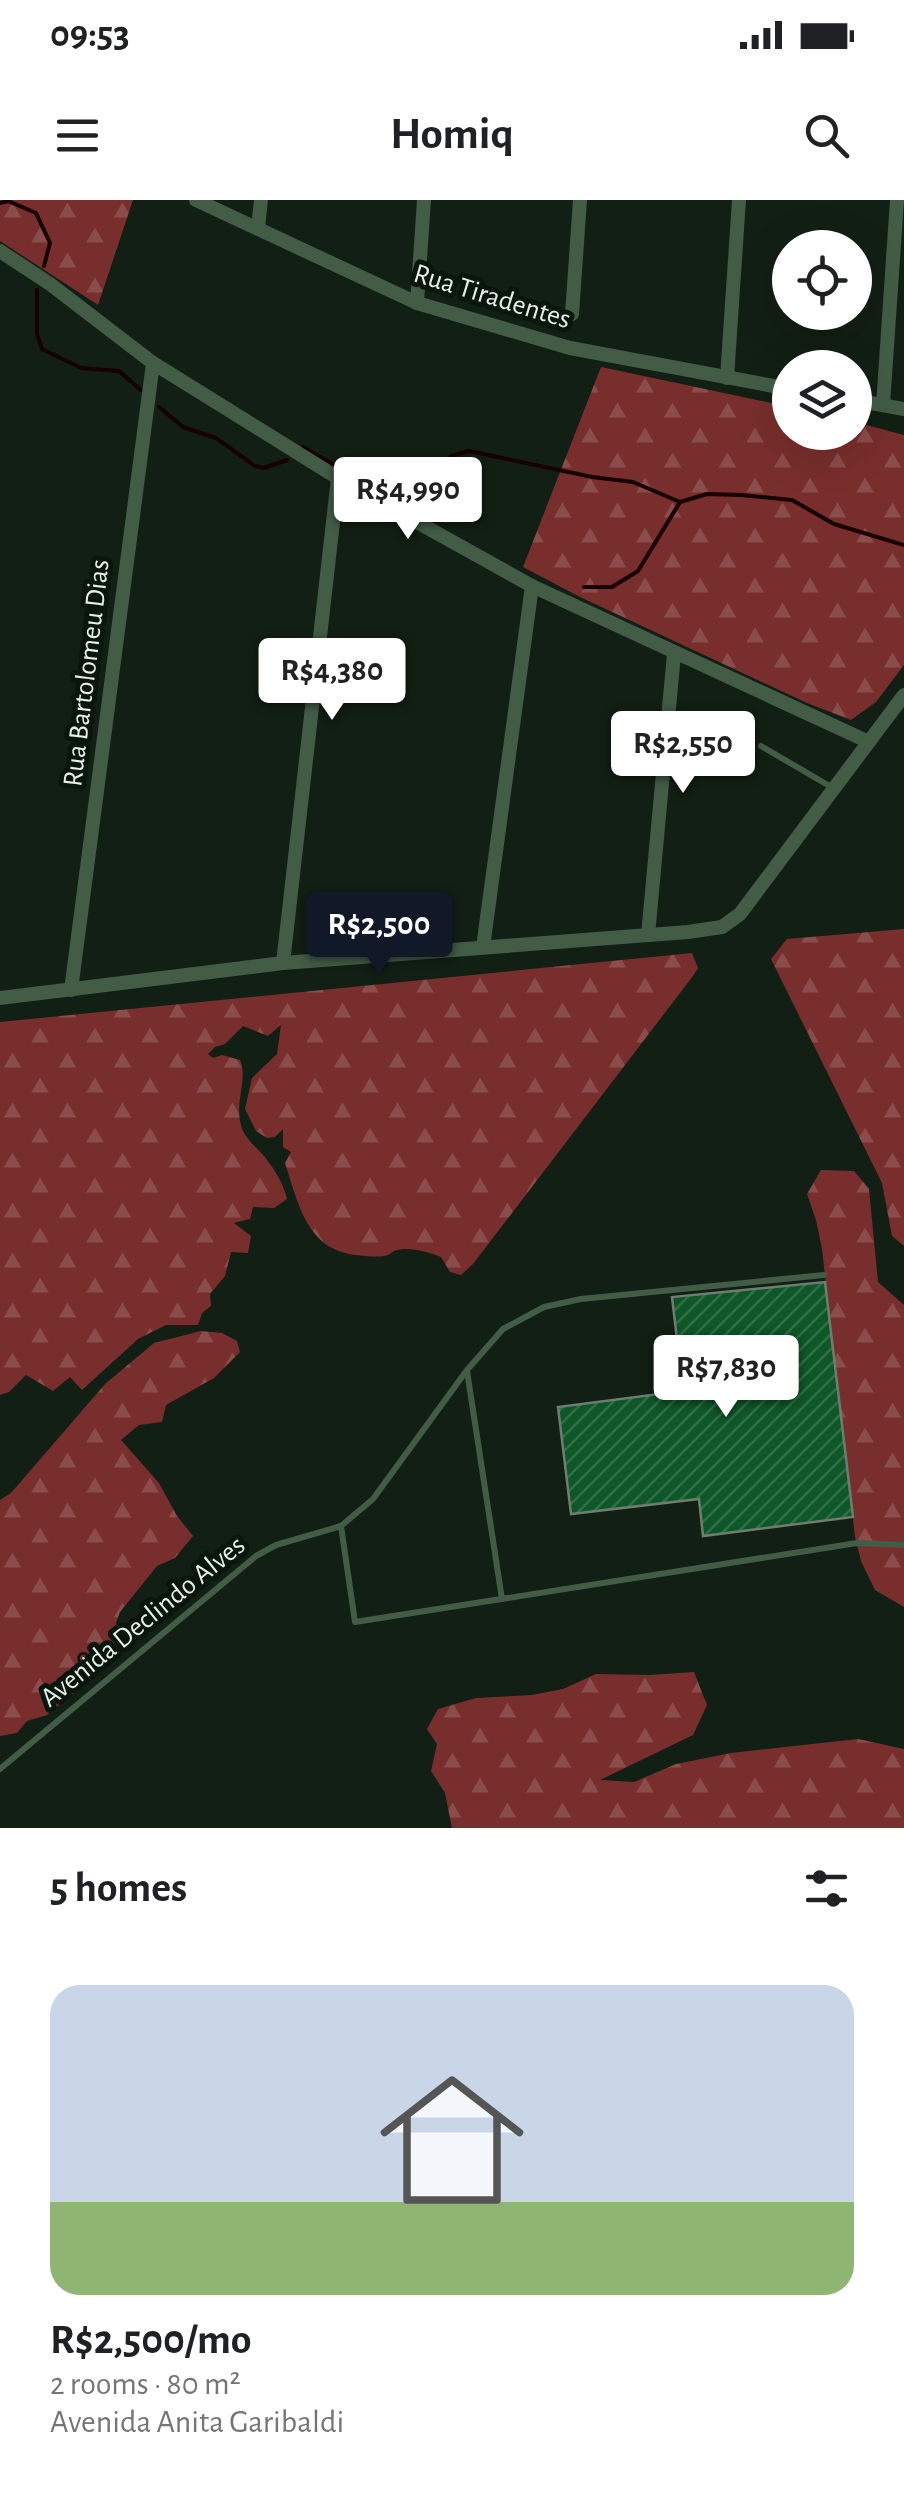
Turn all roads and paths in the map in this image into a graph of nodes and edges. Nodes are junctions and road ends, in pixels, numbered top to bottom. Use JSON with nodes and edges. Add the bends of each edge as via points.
{"nodes":[{"id":1,"x":196,"y":200,"type":"edge"},
{"id":2,"x":260,"y":200,"type":"edge"},
{"id":3,"x":424,"y":200,"type":"edge"},
{"id":4,"x":580,"y":200,"type":"edge"},
{"id":5,"x":740,"y":200,"type":"edge"},
{"id":6,"x":897,"y":200,"type":"edge"},
{"id":7,"x":258,"y":228,"type":"junction"},
{"id":8,"x":0,"y":251,"type":"edge"},
{"id":9,"x":417,"y":303,"type":"junction"},
{"id":10,"x":572,"y":314,"type":"dead end"},
{"id":11,"x":154,"y":363,"type":"junction"},
{"id":12,"x":727,"y":378,"type":"junction"},
{"id":13,"x":772,"y":386,"type":"edge"},
{"id":14,"x":872,"y":402,"type":"edge"},
{"id":15,"x":883,"y":404,"type":"junction"},
{"id":16,"x":904,"y":409,"type":"edge"},
{"id":17,"x":338,"y":478,"type":"junction"},
{"id":18,"x":532,"y":586,"type":"junction"},
{"id":19,"x":674,"y":654,"type":"junction"},
{"id":20,"x":904,"y":695,"type":"edge"},
{"id":21,"x":869,"y":742,"type":"junction"},
{"id":22,"x":761,"y":746,"type":"dead end"},
{"id":23,"x":834,"y":788,"type":"junction"},
{"id":24,"x":648,"y":935,"type":"junction"},
{"id":25,"x":482,"y":947,"type":"junction"},
{"id":26,"x":283,"y":964,"type":"junction"},
{"id":27,"x":71,"y":990,"type":"junction"},
{"id":28,"x":0,"y":998,"type":"edge"},
{"id":29,"x":824,"y":1275,"type":"dead end"},
{"id":30,"x":466,"y":1370,"type":"junction"},
{"id":31,"x":341,"y":1526,"type":"junction"},
{"id":32,"x":904,"y":1544,"type":"edge"},
{"id":33,"x":502,"y":1599,"type":"junction"},
{"id":34,"x":0,"y":1769,"type":"edge"}],
"edges":[{"from":1,"to":7,"type":"street","name":"Rua Tiradentes"},
{"from":2,"to":7,"type":"street"},
{"from":3,"to":9,"type":"street"},
{"from":4,"to":10,"type":"street"},
{"from":5,"to":12,"type":"street"},
{"from":6,"to":15,"type":"street"},
{"from":7,"to":9,"type":"street","name":"Rua Tiradentes"},
{"from":8,"to":11,"type":"street"},
{"from":9,"to":12,"type":"street","name":"Rua Tiradentes","via":[[570,348]]},
{"from":11,"to":17,"type":"street"},
{"from":11,"to":27,"type":"street","name":"Rua Bartolomeu Dias"},
{"from":12,"to":13,"type":"street","name":"Rua Tiradentes"},
{"from":14,"to":15,"type":"street"},
{"from":15,"to":16,"type":"street"},
{"from":17,"to":18,"type":"street"},
{"from":17,"to":26,"type":"street"},
{"from":18,"to":19,"type":"street"},
{"from":18,"to":25,"type":"street"},
{"from":19,"to":21,"type":"street"},
{"from":19,"to":24,"type":"street"},
{"from":20,"to":21,"type":"street"},
{"from":21,"to":23,"type":"street"},
{"from":22,"to":23,"type":"lane"},
{"from":23,"to":24,"type":"street","via":[[740,914],[722,927]]},
{"from":24,"to":25,"type":"street"},
{"from":25,"to":26,"type":"street"},
{"from":26,"to":27,"type":"street"},
{"from":27,"to":28,"type":"street"},
{"from":29,"to":30,"type":"lane","name":"Avenida Declindo Alves","via":[[544,1307],[503,1328]]},
{"from":30,"to":31,"type":"lane","name":"Avenida Declindo Alves","via":[[373,1499]]},
{"from":30,"to":33,"type":"lane"},
{"from":31,"to":33,"type":"lane","via":[[354,1622]]},
{"from":31,"to":34,"type":"lane","name":"Avenida Declindo Alves","via":[[256,1556]]},
{"from":32,"to":33,"type":"lane","via":[[857,1544]]}]}
